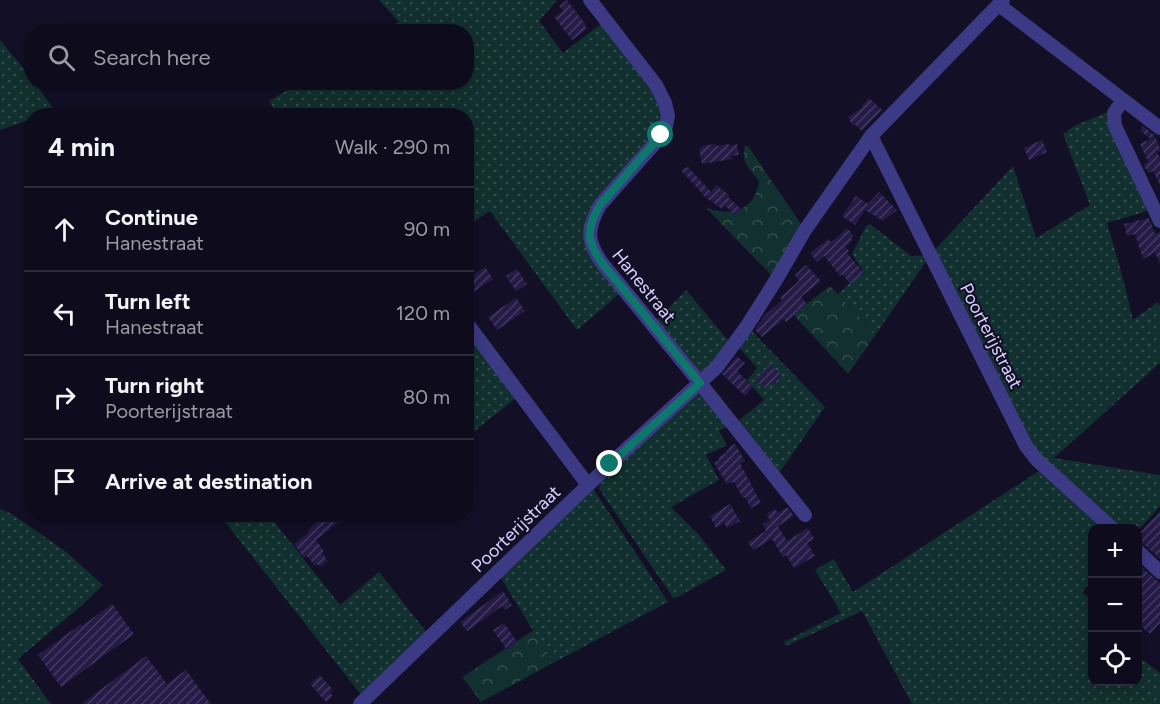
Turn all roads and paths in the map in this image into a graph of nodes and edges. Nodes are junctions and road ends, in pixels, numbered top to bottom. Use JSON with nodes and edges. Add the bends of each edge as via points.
{"nodes":[{"id":1,"x":590,"y":0,"type":"edge"},
{"id":2,"x":1001,"y":2,"type":"edge"},
{"id":3,"x":1123,"y":100,"type":"junction"},
{"id":4,"x":1160,"y":128,"type":"edge"},
{"id":5,"x":871,"y":136,"type":"junction"},
{"id":6,"x":1160,"y":221,"type":"edge"},
{"id":7,"x":474,"y":333,"type":"edge"},
{"id":8,"x":700,"y":383,"type":"junction"},
{"id":9,"x":588,"y":485,"type":"junction"},
{"id":10,"x":806,"y":515,"type":"dead end"},
{"id":11,"x":1108,"y":524,"type":"edge"},
{"id":12,"x":1142,"y":556,"type":"edge"},
{"id":13,"x":1160,"y":572,"type":"edge"},
{"id":14,"x":360,"y":704,"type":"edge"}],
"edges":[{"from":1,"to":8,"type":"street","name":"Hanestraat","via":[[656,85],[668,116],[656,143],[593,216],[590,242],[602,263]]},
{"from":2,"to":3,"type":"street","name":"Poorterijstraat"},
{"from":2,"to":5,"type":"street","name":"Poorterijstraat"},
{"from":3,"to":4,"type":"street","name":"Poorterijstraat"},
{"from":3,"to":6,"type":"street","via":[[1114,113],[1115,126]]},
{"from":5,"to":8,"type":"street","name":"Poorterijstraat","via":[[805,230],[747,326]]},
{"from":5,"to":11,"type":"street","name":"Poorterijstraat","via":[[1026,446]]},
{"from":7,"to":9,"type":"street"},
{"from":8,"to":9,"type":"street","name":"Poorterijstraat"},
{"from":8,"to":10,"type":"street"},
{"from":9,"to":14,"type":"street","name":"Poorterijstraat"},
{"from":12,"to":13,"type":"street"}]}
